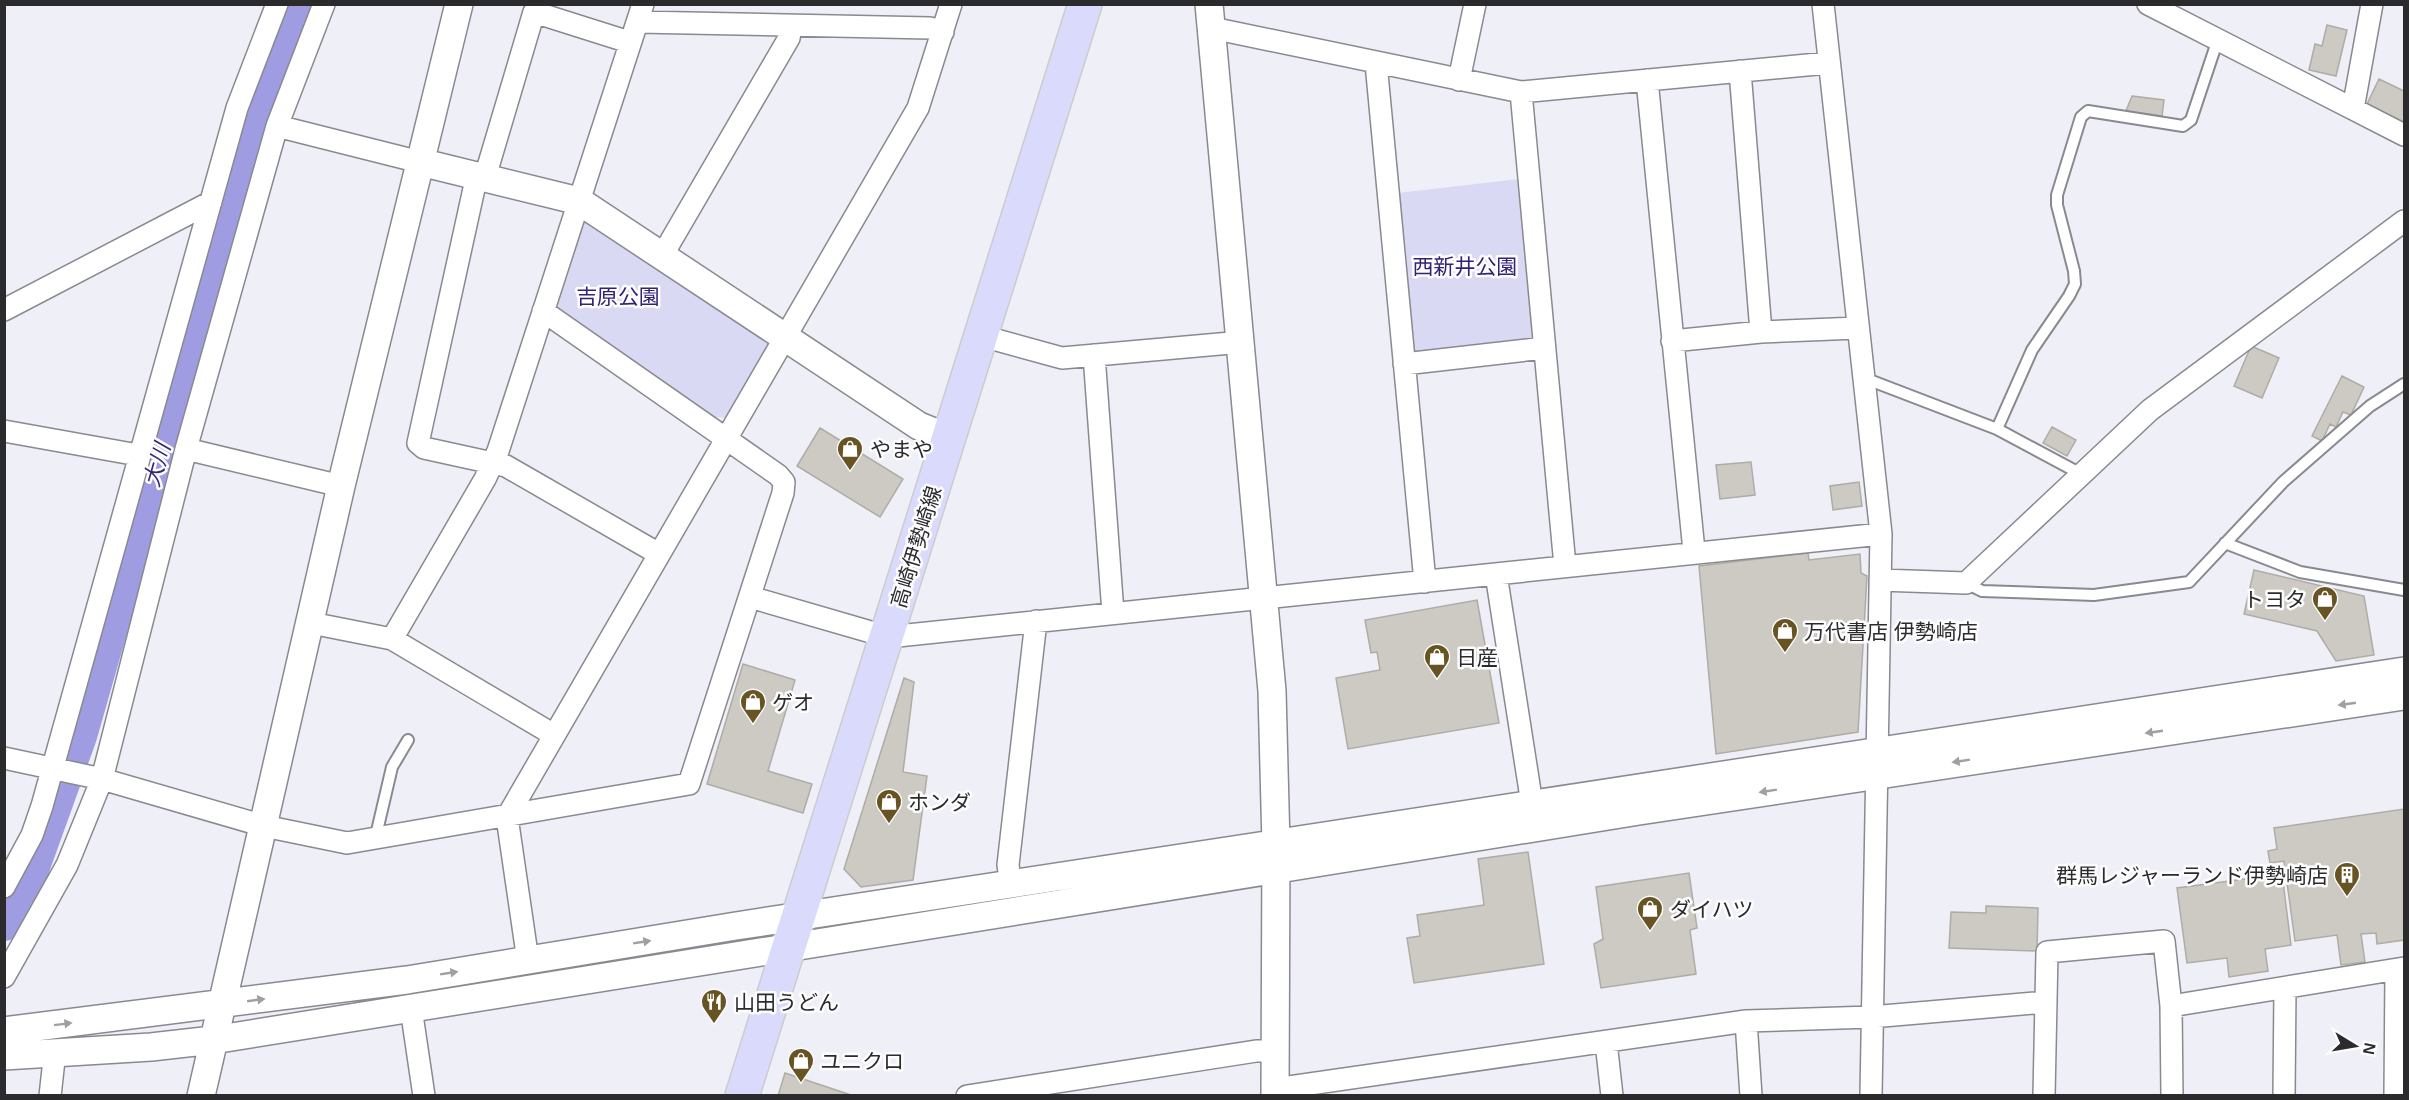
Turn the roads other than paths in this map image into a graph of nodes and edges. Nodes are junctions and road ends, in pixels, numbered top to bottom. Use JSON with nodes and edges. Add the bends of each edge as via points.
{"nodes":[{"id":1,"x":277,"y":4,"type":"edge"},
{"id":2,"x":324,"y":4,"type":"edge"},
{"id":3,"x":459,"y":4,"type":"edge"},
{"id":4,"x":951,"y":4,"type":"edge"},
{"id":5,"x":1085,"y":4,"type":"edge"},
{"id":6,"x":1475,"y":4,"type":"edge"},
{"id":7,"x":1823,"y":4,"type":"edge"},
{"id":8,"x":2148,"y":4,"type":"edge"},
{"id":9,"x":2372,"y":4,"type":"edge"},
{"id":10,"x":640,"y":13,"type":"edge"},
{"id":11,"x":1210,"y":16,"type":"edge"},
{"id":12,"x":791,"y":27,"type":"junction"},
{"id":13,"x":943,"y":32,"type":"junction"},
{"id":14,"x":630,"y":42,"type":"junction"},
{"id":15,"x":2217,"y":42,"type":"junction"},
{"id":16,"x":1376,"y":63,"type":"junction"},
{"id":17,"x":1828,"y":63,"type":"junction"},
{"id":18,"x":1740,"y":71,"type":"junction"},
{"id":19,"x":1459,"y":80,"type":"junction"},
{"id":20,"x":1647,"y":80,"type":"junction"},
{"id":21,"x":1521,"y":92,"type":"junction"},
{"id":22,"x":2353,"y":109,"type":"junction"},
{"id":23,"x":277,"y":126,"type":"junction"},
{"id":24,"x":2404,"y":135,"type":"edge"},
{"id":25,"x":420,"y":162,"type":"junction"},
{"id":26,"x":481,"y":176,"type":"junction"},
{"id":27,"x":579,"y":201,"type":"junction"},
{"id":28,"x":211,"y":202,"type":"junction"},
{"id":29,"x":2404,"y":221,"type":"edge"},
{"id":30,"x":662,"y":256,"type":"junction"},
{"id":31,"x":4,"y":310,"type":"edge"},
{"id":32,"x":543,"y":311,"type":"junction"},
{"id":33,"x":1857,"y":328,"type":"junction"},
{"id":34,"x":1761,"y":332,"type":"junction"},
{"id":35,"x":982,"y":336,"type":"junction"},
{"id":36,"x":784,"y":338,"type":"junction"},
{"id":37,"x":1672,"y":340,"type":"junction"},
{"id":38,"x":1242,"y":342,"type":"junction"},
{"id":39,"x":1544,"y":348,"type":"junction"},
{"id":40,"x":1094,"y":355,"type":"junction"},
{"id":41,"x":1404,"y":364,"type":"junction"},
{"id":42,"x":1864,"y":378,"type":"junction"},
{"id":43,"x":2404,"y":384,"type":"edge"},
{"id":44,"x":1997,"y":429,"type":"junction"},
{"id":45,"x":4,"y":431,"type":"edge"},
{"id":46,"x":950,"y":438,"type":"junction"},
{"id":47,"x":726,"y":440,"type":"junction"},
{"id":48,"x":186,"y":449,"type":"junction"},
{"id":49,"x":138,"y":455,"type":"junction"},
{"id":50,"x":492,"y":463,"type":"junction"},
{"id":51,"x":2081,"y":474,"type":"junction"},
{"id":52,"x":341,"y":486,"type":"junction"},
{"id":53,"x":1881,"y":534,"type":"junction"},
{"id":54,"x":2225,"y":543,"type":"junction"},
{"id":55,"x":1694,"y":551,"type":"junction"},
{"id":56,"x":658,"y":554,"type":"junction"},
{"id":57,"x":1564,"y":566,"type":"junction"},
{"id":58,"x":1496,"y":574,"type":"junction"},
{"id":59,"x":1880,"y":580,"type":"junction"},
{"id":60,"x":1425,"y":582,"type":"junction"},
{"id":61,"x":1965,"y":583,"type":"junction"},
{"id":62,"x":2404,"y":590,"type":"edge"},
{"id":63,"x":750,"y":597,"type":"junction"},
{"id":64,"x":1265,"y":598,"type":"junction"},
{"id":65,"x":1113,"y":613,"type":"junction"},
{"id":66,"x":1036,"y":621,"type":"junction"},
{"id":67,"x":311,"y":623,"type":"junction"},
{"id":68,"x":888,"y":636,"type":"junction"},
{"id":69,"x":392,"y":639,"type":"junction"},
{"id":70,"x":2404,"y":671,"type":"edge"},
{"id":71,"x":2404,"y":696,"type":"edge"},
{"id":72,"x":554,"y":735,"type":"junction"},
{"id":73,"x":408,"y":740,"type":"dead end"},
{"id":74,"x":4,"y":758,"type":"edge"},
{"id":75,"x":1876,"y":763,"type":"junction"},
{"id":76,"x":56,"y":769,"type":"junction"},
{"id":77,"x":96,"y":778,"type":"junction"},
{"id":78,"x":1532,"y":804,"type":"junction"},
{"id":79,"x":507,"y":817,"type":"junction"},
{"id":80,"x":264,"y":826,"type":"junction"},
{"id":81,"x":379,"y":839,"type":"junction"},
{"id":82,"x":1276,"y":856,"type":"junction"},
{"id":83,"x":1011,"y":885,"type":"junction"},
{"id":84,"x":4,"y":887,"type":"edge"},
{"id":85,"x":800,"y":916,"type":"junction"},
{"id":86,"x":790,"y":947,"type":"junction"},
{"id":87,"x":528,"y":961,"type":"junction"},
{"id":88,"x":2400,"y":969,"type":"edge"},
{"id":89,"x":4,"y":977,"type":"edge"},
{"id":90,"x":2284,"y":988,"type":"junction"},
{"id":91,"x":2046,"y":1002,"type":"junction"},
{"id":92,"x":222,"y":1005,"type":"junction"},
{"id":93,"x":2171,"y":1006,"type":"junction"},
{"id":94,"x":411,"y":1008,"type":"junction"},
{"id":95,"x":1871,"y":1017,"type":"junction"},
{"id":96,"x":1746,"y":1021,"type":"junction"},
{"id":97,"x":4,"y":1031,"type":"edge"},
{"id":98,"x":213,"y":1040,"type":"junction"},
{"id":99,"x":1606,"y":1042,"type":"junction"},
{"id":100,"x":55,"y":1051,"type":"junction"},
{"id":101,"x":1275,"y":1051,"type":"junction"},
{"id":102,"x":4,"y":1056,"type":"edge"},
{"id":103,"x":1081,"y":1086,"type":"edge"},
{"id":104,"x":1275,"y":1092,"type":"edge"},
{"id":105,"x":50,"y":1095,"type":"edge"},
{"id":106,"x":201,"y":1095,"type":"edge"},
{"id":107,"x":424,"y":1095,"type":"edge"},
{"id":108,"x":742,"y":1095,"type":"edge"},
{"id":109,"x":967,"y":1095,"type":"edge"},
{"id":110,"x":1612,"y":1095,"type":"edge"},
{"id":111,"x":1751,"y":1095,"type":"edge"},
{"id":112,"x":1871,"y":1095,"type":"edge"},
{"id":113,"x":2044,"y":1095,"type":"edge"},
{"id":114,"x":2172,"y":1095,"type":"edge"},
{"id":115,"x":2284,"y":1095,"type":"edge"},
{"id":116,"x":2394,"y":1095,"type":"edge"}],
"edges":[{"from":1,"to":28,"type":"street","via":[[237,108]]},
{"from":2,"to":23,"type":"street"},
{"from":3,"to":25,"type":"street"},
{"from":4,"to":13,"type":"street"},
{"from":5,"to":35,"type":"main road","name":"高崎伊勢崎線"},
{"from":6,"to":19,"type":"street"},
{"from":7,"to":17,"type":"street"},
{"from":8,"to":15,"type":"street"},
{"from":9,"to":22,"type":"street"},
{"from":10,"to":12,"type":"street"},
{"from":10,"to":14,"type":"street"},
{"from":11,"to":16,"type":"street"},
{"from":11,"to":38,"type":"street"},
{"from":12,"to":13,"type":"street","via":[[930,28]]},
{"from":12,"to":30,"type":"street","via":[[789,38]]},
{"from":13,"to":36,"type":"street","via":[[918,108]]},
{"from":14,"to":26,"type":"street","via":[[534,12]]},
{"from":14,"to":27,"type":"street"},
{"from":15,"to":22,"type":"street"},
{"from":15,"to":44,"type":"lane","via":[[2191,120],[2183,126],[2088,111],[2081,117],[2057,195],[2075,284],[2032,350]]},
{"from":16,"to":19,"type":"street"},
{"from":16,"to":41,"type":"street"},
{"from":17,"to":18,"type":"street"},
{"from":17,"to":33,"type":"street"},
{"from":18,"to":20,"type":"street"},
{"from":18,"to":34,"type":"street"},
{"from":19,"to":21,"type":"street"},
{"from":20,"to":21,"type":"street"},
{"from":20,"to":37,"type":"street"},
{"from":21,"to":39,"type":"street"},
{"from":22,"to":24,"type":"street"},
{"from":23,"to":25,"type":"street"},
{"from":23,"to":48,"type":"street"},
{"from":25,"to":26,"type":"street"},
{"from":25,"to":52,"type":"street"},
{"from":26,"to":27,"type":"street"},
{"from":26,"to":50,"type":"street","via":[[418,443],[424,448]]},
{"from":27,"to":30,"type":"street"},
{"from":27,"to":32,"type":"street"},
{"from":28,"to":31,"type":"street"},
{"from":28,"to":49,"type":"street"},
{"from":29,"to":51,"type":"street","via":[[2150,410]]},
{"from":30,"to":36,"type":"street"},
{"from":32,"to":47,"type":"street"},
{"from":32,"to":50,"type":"street"},
{"from":33,"to":34,"type":"street"},
{"from":33,"to":42,"type":"street"},
{"from":34,"to":37,"type":"street"},
{"from":35,"to":40,"type":"street","via":[[1051,357]]},
{"from":35,"to":46,"type":"main road","name":"高崎伊勢崎線"},
{"from":36,"to":46,"type":"street","via":[[919,426]]},
{"from":36,"to":47,"type":"street"},
{"from":37,"to":55,"type":"street"},
{"from":38,"to":40,"type":"street"},
{"from":38,"to":64,"type":"street"},
{"from":39,"to":41,"type":"street"},
{"from":39,"to":57,"type":"street"},
{"from":40,"to":65,"type":"street"},
{"from":41,"to":60,"type":"street"},
{"from":42,"to":44,"type":"lane"},
{"from":42,"to":53,"type":"street"},
{"from":43,"to":54,"type":"lane","via":[[2361,413],[2283,482]]},
{"from":44,"to":51,"type":"lane"},
{"from":45,"to":49,"type":"street"},
{"from":46,"to":68,"type":"main road","name":"高崎伊勢崎線"},
{"from":47,"to":56,"type":"street"},
{"from":47,"to":63,"type":"street","via":[[784,482]]},
{"from":48,"to":52,"type":"street"},
{"from":48,"to":77,"type":"street"},
{"from":49,"to":76,"type":"street"},
{"from":50,"to":56,"type":"street","via":[[506,466]]},
{"from":50,"to":69,"type":"street"},
{"from":51,"to":61,"type":"street"},
{"from":52,"to":67,"type":"street"},
{"from":53,"to":55,"type":"street"},
{"from":53,"to":59,"type":"street"},
{"from":54,"to":61,"type":"lane","via":[[2189,582],[2171,585],[2094,595],[1982,591]]},
{"from":54,"to":62,"type":"lane","via":[[2300,572]]},
{"from":55,"to":57,"type":"street"},
{"from":56,"to":72,"type":"street"},
{"from":57,"to":58,"type":"street"},
{"from":58,"to":60,"type":"street"},
{"from":58,"to":78,"type":"street"},
{"from":59,"to":61,"type":"street"},
{"from":59,"to":75,"type":"street"},
{"from":60,"to":64,"type":"street"},
{"from":63,"to":68,"type":"street"},
{"from":63,"to":79,"type":"street","via":[[689,784]]},
{"from":64,"to":65,"type":"street"},
{"from":64,"to":82,"type":"street","via":[[1272,691]]},
{"from":65,"to":66,"type":"street"},
{"from":66,"to":68,"type":"street"},
{"from":66,"to":83,"type":"street","via":[[1008,865]]},
{"from":67,"to":69,"type":"street"},
{"from":67,"to":80,"type":"street"},
{"from":68,"to":85,"type":"main road","name":"高崎伊勢崎線"},
{"from":69,"to":72,"type":"street"},
{"from":70,"to":75,"type":"street"},
{"from":71,"to":75,"type":"street","one_way":true},
{"from":72,"to":79,"type":"street"},
{"from":73,"to":81,"type":"lane","via":[[392,767],[377,831]]},
{"from":74,"to":76,"type":"street"},
{"from":75,"to":78,"type":"street"},
{"from":75,"to":82,"type":"street","one_way":true},
{"from":75,"to":95,"type":"street"},
{"from":76,"to":77,"type":"street"},
{"from":76,"to":84,"type":"street","via":[[32,835]]},
{"from":77,"to":80,"type":"street"},
{"from":77,"to":89,"type":"street","via":[[67,865]]},
{"from":78,"to":82,"type":"street"},
{"from":79,"to":81,"type":"street"},
{"from":79,"to":87,"type":"street"},
{"from":80,"to":81,"type":"street","via":[[347,843]]},
{"from":80,"to":92,"type":"street"},
{"from":82,"to":83,"type":"street"},
{"from":82,"to":86,"type":"street"},
{"from":82,"to":101,"type":"street"},
{"from":83,"to":85,"type":"street"},
{"from":85,"to":86,"type":"main road","name":"高崎伊勢崎線"},
{"from":87,"to":85,"type":"street","one_way":true},
{"from":86,"to":94,"type":"street"},
{"from":86,"to":108,"type":"main road","name":"高崎伊勢崎線"},
{"from":92,"to":87,"type":"street","one_way":true},
{"from":88,"to":90,"type":"street"},
{"from":88,"to":116,"type":"street"},
{"from":90,"to":93,"type":"street"},
{"from":90,"to":115,"type":"street"},
{"from":91,"to":93,"type":"street","via":[[2048,952],[2164,941]]},
{"from":91,"to":95,"type":"street"},
{"from":91,"to":113,"type":"street"},
{"from":97,"to":92,"type":"street","one_way":true},
{"from":92,"to":98,"type":"street"},
{"from":93,"to":114,"type":"street"},
{"from":94,"to":98,"type":"street"},
{"from":94,"to":107,"type":"street"},
{"from":95,"to":96,"type":"street"},
{"from":95,"to":112,"type":"street"},
{"from":96,"to":99,"type":"street"},
{"from":96,"to":111,"type":"street"},
{"from":98,"to":100,"type":"street"},
{"from":98,"to":106,"type":"street"},
{"from":99,"to":104,"type":"street"},
{"from":99,"to":110,"type":"street"},
{"from":100,"to":102,"type":"street"},
{"from":100,"to":105,"type":"street"},
{"from":101,"to":103,"type":"street","via":[[1256,1051]]},
{"from":101,"to":104,"type":"street"},
{"from":103,"to":109,"type":"street"}]}
